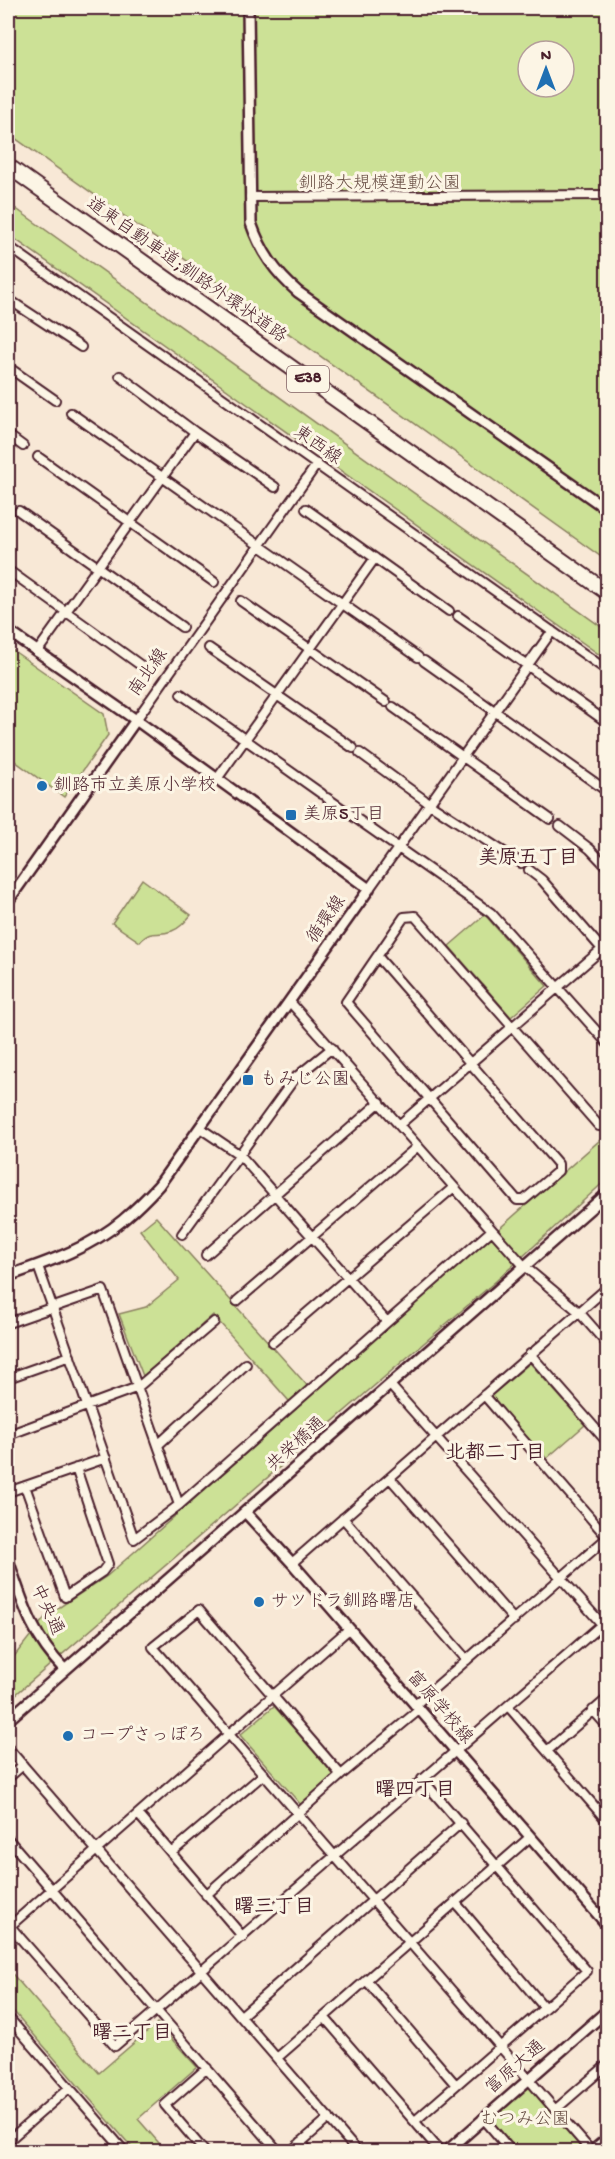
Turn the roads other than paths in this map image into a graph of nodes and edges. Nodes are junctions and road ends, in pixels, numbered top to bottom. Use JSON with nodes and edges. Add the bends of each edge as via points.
{"nodes":[{"id":1,"x":248,"y":8,"type":"edge"},
{"id":2,"x":8,"y":159,"type":"edge"},
{"id":3,"x":8,"y":166,"type":"edge"},
{"id":4,"x":608,"y":195,"type":"edge"},
{"id":5,"x":250,"y":197,"type":"junction"},
{"id":6,"x":8,"y":246,"type":"edge"},
{"id":7,"x":9,"y":303,"type":"edge"},
{"id":8,"x":81,"y":347,"type":"dead end"},
{"id":9,"x":8,"y":367,"type":"edge"},
{"id":10,"x":120,"y":376,"type":"dead end"},
{"id":11,"x":55,"y":400,"type":"dead end"},
{"id":12,"x":71,"y":413,"type":"dead end"},
{"id":13,"x":195,"y":432,"type":"junction"},
{"id":14,"x":8,"y":435,"type":"edge"},
{"id":15,"x":23,"y":446,"type":"dead end"},
{"id":16,"x":38,"y":457,"type":"dead end"},
{"id":17,"x":317,"y":464,"type":"junction"},
{"id":18,"x":163,"y":476,"type":"junction"},
{"id":19,"x":275,"y":487,"type":"dead end"},
{"id":20,"x":306,"y":509,"type":"dead end"},
{"id":21,"x":608,"y":510,"type":"edge"},
{"id":22,"x":19,"y":511,"type":"dead end"},
{"id":23,"x":130,"y":523,"type":"junction"},
{"id":24,"x":260,"y":545,"type":"junction"},
{"id":25,"x":375,"y":558,"type":"junction"},
{"id":26,"x":97,"y":568,"type":"junction"},
{"id":27,"x":8,"y":570,"type":"edge"},
{"id":28,"x":214,"y":582,"type":"dead end"},
{"id":29,"x":608,"y":584,"type":"edge"},
{"id":30,"x":608,"y":593,"type":"edge"},
{"id":31,"x":241,"y":601,"type":"dead end"},
{"id":32,"x":342,"y":604,"type":"junction"},
{"id":33,"x":449,"y":610,"type":"dead end"},
{"id":34,"x":65,"y":613,"type":"junction"},
{"id":35,"x":458,"y":616,"type":"dead end"},
{"id":36,"x":182,"y":627,"type":"dead end"},
{"id":37,"x":8,"y":631,"type":"edge"},
{"id":38,"x":552,"y":631,"type":"junction"},
{"id":39,"x":208,"y":648,"type":"dead end"},
{"id":40,"x":309,"y":649,"type":"junction"},
{"id":41,"x":37,"y":652,"type":"junction"},
{"id":42,"x":528,"y":666,"type":"junction"},
{"id":43,"x":143,"y":667,"type":"dead end"},
{"id":44,"x":608,"y":671,"type":"edge"},
{"id":45,"x":181,"y":694,"type":"dead end"},
{"id":46,"x":278,"y":695,"type":"junction"},
{"id":47,"x":496,"y":711,"type":"junction"},
{"id":48,"x":136,"y":720,"type":"junction"},
{"id":49,"x":608,"y":723,"type":"edge"},
{"id":50,"x":246,"y":740,"type":"junction"},
{"id":51,"x":463,"y":758,"type":"junction"},
{"id":52,"x":217,"y":779,"type":"junction"},
{"id":53,"x":608,"y":792,"type":"edge"},
{"id":54,"x":430,"y":804,"type":"junction"},
{"id":55,"x":550,"y":819,"type":"dead end"},
{"id":56,"x":560,"y":826,"type":"dead end"},
{"id":57,"x":398,"y":849,"type":"junction"},
{"id":58,"x":521,"y":863,"type":"dead end"},
{"id":59,"x":608,"y":868,"type":"edge"},
{"id":60,"x":529,"y":870,"type":"dead end"},
{"id":61,"x":369,"y":889,"type":"junction"},
{"id":62,"x":8,"y":901,"type":"edge"},
{"id":63,"x":604,"y":947,"type":"edge"},
{"id":64,"x":608,"y":956,"type":"edge"},
{"id":65,"x":378,"y":957,"type":"junction"},
{"id":66,"x":557,"y":986,"type":"junction"},
{"id":67,"x":290,"y":1002,"type":"junction"},
{"id":68,"x":512,"y":1026,"type":"junction"},
{"id":69,"x":608,"y":1044,"type":"edge"},
{"id":70,"x":332,"y":1048,"type":"junction"},
{"id":71,"x":470,"y":1063,"type":"junction"},
{"id":72,"x":429,"y":1098,"type":"junction"},
{"id":73,"x":380,"y":1102,"type":"junction"},
{"id":74,"x":399,"y":1125,"type":"junction"},
{"id":75,"x":608,"y":1125,"type":"edge"},
{"id":76,"x":200,"y":1128,"type":"junction"},
{"id":77,"x":418,"y":1146,"type":"junction"},
{"id":78,"x":240,"y":1155,"type":"junction"},
{"id":79,"x":454,"y":1187,"type":"junction"},
{"id":80,"x":608,"y":1193,"type":"edge"},
{"id":81,"x":275,"y":1194,"type":"junction"},
{"id":82,"x":492,"y":1230,"type":"junction"},
{"id":83,"x":182,"y":1234,"type":"dead end"},
{"id":84,"x":312,"y":1236,"type":"junction"},
{"id":85,"x":206,"y":1255,"type":"dead end"},
{"id":86,"x":38,"y":1266,"type":"junction"},
{"id":87,"x":524,"y":1266,"type":"junction"},
{"id":88,"x":8,"y":1276,"type":"edge"},
{"id":89,"x":348,"y":1279,"type":"junction"},
{"id":90,"x":608,"y":1287,"type":"edge"},
{"id":91,"x":237,"y":1301,"type":"dead end"},
{"id":92,"x":54,"y":1307,"type":"junction"},
{"id":93,"x":579,"y":1312,"type":"junction"},
{"id":94,"x":214,"y":1322,"type":"dead end"},
{"id":95,"x":387,"y":1322,"type":"junction"},
{"id":96,"x":8,"y":1323,"type":"edge"},
{"id":97,"x":273,"y":1342,"type":"dead end"},
{"id":98,"x":608,"y":1345,"type":"edge"},
{"id":99,"x":530,"y":1354,"type":"junction"},
{"id":100,"x":70,"y":1356,"type":"junction"},
{"id":101,"x":246,"y":1364,"type":"dead end"},
{"id":102,"x":8,"y":1378,"type":"edge"},
{"id":103,"x":390,"y":1384,"type":"junction"},
{"id":104,"x":138,"y":1388,"type":"junction"},
{"id":105,"x":484,"y":1395,"type":"junction"},
{"id":106,"x":87,"y":1406,"type":"junction"},
{"id":107,"x":8,"y":1435,"type":"edge"},
{"id":108,"x":436,"y":1436,"type":"junction"},
{"id":109,"x":608,"y":1443,"type":"edge"},
{"id":110,"x":158,"y":1445,"type":"junction"},
{"id":111,"x":106,"y":1458,"type":"junction"},
{"id":112,"x":76,"y":1468,"type":"junction"},
{"id":113,"x":390,"y":1478,"type":"junction"},
{"id":114,"x":26,"y":1486,"type":"junction"},
{"id":115,"x":8,"y":1492,"type":"edge"},
{"id":116,"x":179,"y":1505,"type":"junction"},
{"id":117,"x":245,"y":1512,"type":"junction"},
{"id":118,"x":343,"y":1518,"type":"junction"},
{"id":119,"x":607,"y":1537,"type":"edge"},
{"id":120,"x":8,"y":1560,"type":"edge"},
{"id":121,"x":292,"y":1563,"type":"junction"},
{"id":122,"x":561,"y":1579,"type":"junction"},
{"id":123,"x":514,"y":1620,"type":"junction"},
{"id":124,"x":604,"y":1621,"type":"edge"},
{"id":125,"x":349,"y":1629,"type":"junction"},
{"id":126,"x":608,"y":1631,"type":"edge"},
{"id":127,"x":467,"y":1660,"type":"junction"},
{"id":128,"x":64,"y":1669,"type":"junction"},
{"id":129,"x":274,"y":1697,"type":"junction"},
{"id":130,"x":608,"y":1698,"type":"edge"},
{"id":131,"x":508,"y":1706,"type":"junction"},
{"id":132,"x":417,"y":1707,"type":"junction"},
{"id":133,"x":593,"y":1710,"type":"junction"},
{"id":134,"x":8,"y":1720,"type":"edge"},
{"id":135,"x":608,"y":1727,"type":"edge"},
{"id":136,"x":230,"y":1734,"type":"junction"},
{"id":137,"x":8,"y":1748,"type":"edge"},
{"id":138,"x":454,"y":1751,"type":"junction"},
{"id":139,"x":547,"y":1751,"type":"junction"},
{"id":140,"x":23,"y":1765,"type":"junction"},
{"id":141,"x":264,"y":1774,"type":"junction"},
{"id":142,"x":341,"y":1775,"type":"junction"},
{"id":143,"x":8,"y":1778,"type":"edge"},
{"id":144,"x":422,"y":1779,"type":"junction"},
{"id":145,"x":138,"y":1814,"type":"junction"},
{"id":146,"x":298,"y":1814,"type":"junction"},
{"id":147,"x":608,"y":1822,"type":"edge"},
{"id":148,"x":461,"y":1823,"type":"junction"},
{"id":149,"x":529,"y":1838,"type":"junction"},
{"id":150,"x":8,"y":1839,"type":"edge"},
{"id":151,"x":96,"y":1850,"type":"junction"},
{"id":152,"x":171,"y":1853,"type":"junction"},
{"id":153,"x":335,"y":1857,"type":"junction"},
{"id":154,"x":498,"y":1865,"type":"junction"},
{"id":155,"x":52,"y":1890,"type":"junction"},
{"id":156,"x":206,"y":1895,"type":"junction"},
{"id":157,"x":373,"y":1901,"type":"junction"},
{"id":158,"x":455,"y":1902,"type":"junction"},
{"id":159,"x":9,"y":1925,"type":"edge"},
{"id":160,"x":607,"y":1925,"type":"edge"},
{"id":161,"x":243,"y":1936,"type":"junction"},
{"id":162,"x":410,"y":1942,"type":"junction"},
{"id":163,"x":201,"y":1972,"type":"junction"},
{"id":164,"x":366,"y":1980,"type":"junction"},
{"id":165,"x":544,"y":2007,"type":"junction"},
{"id":166,"x":608,"y":2010,"type":"edge"},
{"id":167,"x":157,"y":2011,"type":"junction"},
{"id":168,"x":241,"y":2016,"type":"junction"},
{"id":169,"x":8,"y":2017,"type":"edge"},
{"id":170,"x":324,"y":2017,"type":"junction"},
{"id":171,"x":501,"y":2046,"type":"junction"},
{"id":172,"x":277,"y":2058,"type":"junction"},
{"id":173,"x":608,"y":2064,"type":"edge"},
{"id":174,"x":207,"y":2068,"type":"junction"},
{"id":175,"x":528,"y":2078,"type":"junction"},
{"id":176,"x":456,"y":2085,"type":"junction"},
{"id":177,"x":69,"y":2088,"type":"junction"},
{"id":178,"x":555,"y":2110,"type":"junction"},
{"id":179,"x":329,"y":2118,"type":"junction"},
{"id":180,"x":483,"y":2118,"type":"junction"},
{"id":181,"x":415,"y":2121,"type":"junction"},
{"id":182,"x":608,"y":2137,"type":"edge"},
{"id":183,"x":8,"y":2141,"type":"edge"},
{"id":184,"x":301,"y":2142,"type":"junction"},
{"id":185,"x":125,"y":2151,"type":"edge"},
{"id":186,"x":205,"y":2151,"type":"edge"},
{"id":187,"x":279,"y":2151,"type":"edge"},
{"id":188,"x":290,"y":2151,"type":"edge"},
{"id":189,"x":309,"y":2151,"type":"edge"},
{"id":190,"x":358,"y":2151,"type":"edge"},
{"id":191,"x":441,"y":2151,"type":"edge"},
{"id":192,"x":446,"y":2151,"type":"edge"},
{"id":193,"x":512,"y":2151,"type":"edge"}],
"edges":[{"from":1,"to":5,"type":"street"},
{"from":2,"to":29,"type":"highway","name":"道東自動車道;釧路外環状道路","number":"E38"},
{"from":3,"to":30,"type":"highway","name":"道東自動車道;釧路外環状道路","number":"E38"},
{"from":4,"to":5,"type":"street"},
{"from":5,"to":21,"type":"street","via":[[251,223],[258,243],[280,276],[298,292]]},
{"from":6,"to":17,"type":"street","name":"東西線"},
{"from":7,"to":8,"type":"street"},
{"from":9,"to":11,"type":"street"},
{"from":10,"to":13,"type":"street"},
{"from":12,"to":18,"type":"street"},
{"from":13,"to":18,"type":"street"},
{"from":13,"to":19,"type":"street"},
{"from":14,"to":15,"type":"street"},
{"from":16,"to":23,"type":"street"},
{"from":17,"to":24,"type":"street","name":"南北線"},
{"from":17,"to":38,"type":"street","name":"東西線"},
{"from":18,"to":23,"type":"street"},
{"from":18,"to":24,"type":"street"},
{"from":20,"to":25,"type":"street"},
{"from":22,"to":26,"type":"street"},
{"from":23,"to":26,"type":"street"},
{"from":23,"to":28,"type":"street"},
{"from":24,"to":32,"type":"street"},
{"from":24,"to":48,"type":"street","name":"南北線"},
{"from":25,"to":32,"type":"street"},
{"from":25,"to":33,"type":"street"},
{"from":26,"to":34,"type":"street"},
{"from":26,"to":36,"type":"street"},
{"from":27,"to":34,"type":"street"},
{"from":31,"to":40,"type":"street"},
{"from":32,"to":40,"type":"street"},
{"from":32,"to":47,"type":"street"},
{"from":34,"to":41,"type":"street"},
{"from":34,"to":43,"type":"street"},
{"from":35,"to":42,"type":"street"},
{"from":37,"to":41,"type":"street","name":"循環線"},
{"from":38,"to":42,"type":"street"},
{"from":38,"to":44,"type":"street","name":"東西線"},
{"from":39,"to":46,"type":"street"},
{"from":40,"to":46,"type":"street"},
{"from":40,"to":51,"type":"street"},
{"from":41,"to":48,"type":"street","name":"循環線"},
{"from":42,"to":47,"type":"street"},
{"from":42,"to":49,"type":"street"},
{"from":45,"to":50,"type":"street"},
{"from":46,"to":50,"type":"street"},
{"from":46,"to":54,"type":"street"},
{"from":47,"to":51,"type":"street"},
{"from":47,"to":53,"type":"street"},
{"from":48,"to":52,"type":"street","name":"循環線"},
{"from":48,"to":62,"type":"street","name":"南北線"},
{"from":50,"to":52,"type":"street"},
{"from":50,"to":57,"type":"street"},
{"from":51,"to":54,"type":"street"},
{"from":51,"to":55,"type":"street"},
{"from":52,"to":61,"type":"street","name":"循環線"},
{"from":54,"to":57,"type":"street"},
{"from":54,"to":58,"type":"street"},
{"from":56,"to":59,"type":"street"},
{"from":57,"to":61,"type":"street"},
{"from":57,"to":66,"type":"street","via":[[491,913]]},
{"from":60,"to":63,"type":"street"},
{"from":61,"to":67,"type":"street","name":"循環線"},
{"from":63,"to":64,"type":"street"},
{"from":63,"to":66,"type":"street"},
{"from":65,"to":68,"type":"street","via":[[404,917],[415,916]]},
{"from":65,"to":71,"type":"street"},
{"from":65,"to":72,"type":"street","via":[[346,1002]]},
{"from":66,"to":68,"type":"street"},
{"from":66,"to":69,"type":"street"},
{"from":67,"to":70,"type":"street"},
{"from":67,"to":76,"type":"street","name":"循環線"},
{"from":68,"to":71,"type":"street"},
{"from":68,"to":75,"type":"street","via":[[599,1126]]},
{"from":70,"to":73,"type":"street"},
{"from":70,"to":78,"type":"street","via":[[295,1078]]},
{"from":71,"to":72,"type":"street"},
{"from":71,"to":72,"type":"street","via":[[558,1164],[558,1171],[524,1200],[517,1200]]},
{"from":72,"to":74,"type":"street"},
{"from":73,"to":74,"type":"street"},
{"from":73,"to":81,"type":"street"},
{"from":74,"to":77,"type":"street"},
{"from":76,"to":78,"type":"street"},
{"from":76,"to":86,"type":"street","name":"循環線","via":[[159,1185],[122,1222],[81,1248]]},
{"from":77,"to":79,"type":"street"},
{"from":77,"to":84,"type":"street"},
{"from":78,"to":81,"type":"street"},
{"from":78,"to":83,"type":"street"},
{"from":79,"to":82,"type":"street"},
{"from":79,"to":89,"type":"street"},
{"from":80,"to":87,"type":"street","name":"共栄橋通"},
{"from":81,"to":84,"type":"street"},
{"from":81,"to":85,"type":"street"},
{"from":82,"to":87,"type":"street"},
{"from":82,"to":95,"type":"street"},
{"from":84,"to":89,"type":"street"},
{"from":84,"to":91,"type":"street"},
{"from":86,"to":88,"type":"street","name":"循環線"},
{"from":86,"to":92,"type":"street"},
{"from":87,"to":93,"type":"street"},
{"from":87,"to":103,"type":"street","name":"共栄橋通"},
{"from":89,"to":95,"type":"street"},
{"from":89,"to":97,"type":"street"},
{"from":90,"to":93,"type":"street"},
{"from":92,"to":96,"type":"street"},
{"from":92,"to":100,"type":"street"},
{"from":92,"to":104,"type":"street","via":[[103,1290]]},
{"from":93,"to":98,"type":"street"},
{"from":93,"to":99,"type":"street"},
{"from":94,"to":104,"type":"street"},
{"from":95,"to":116,"type":"street"},
{"from":99,"to":105,"type":"street"},
{"from":99,"to":109,"type":"street"},
{"from":100,"to":102,"type":"street"},
{"from":100,"to":106,"type":"street"},
{"from":101,"to":110,"type":"street"},
{"from":103,"to":108,"type":"street"},
{"from":103,"to":117,"type":"street","name":"共栄橋通"},
{"from":104,"to":106,"type":"street"},
{"from":104,"to":110,"type":"street"},
{"from":105,"to":108,"type":"street"},
{"from":105,"to":119,"type":"street"},
{"from":106,"to":107,"type":"street"},
{"from":106,"to":111,"type":"street"},
{"from":108,"to":113,"type":"street"},
{"from":108,"to":122,"type":"street"},
{"from":110,"to":116,"type":"street"},
{"from":111,"to":112,"type":"street"},
{"from":111,"to":116,"type":"street","via":[[134,1539]]},
{"from":112,"to":114,"type":"street"},
{"from":112,"to":114,"type":"street","via":[[108,1564],[65,1597]]},
{"from":113,"to":118,"type":"street"},
{"from":113,"to":123,"type":"street"},
{"from":114,"to":115,"type":"street"},
{"from":117,"to":121,"type":"street","name":"富原学校線"},
{"from":117,"to":128,"type":"street","name":"共栄橋通"},
{"from":118,"to":121,"type":"street"},
{"from":118,"to":127,"type":"street"},
{"from":119,"to":122,"type":"street"},
{"from":120,"to":128,"type":"street","name":"中央通","via":[[36,1634]]},
{"from":121,"to":125,"type":"street","name":"富原学校線"},
{"from":122,"to":123,"type":"street"},
{"from":122,"to":124,"type":"street"},
{"from":123,"to":127,"type":"street"},
{"from":124,"to":126,"type":"street"},
{"from":124,"to":131,"type":"street"},
{"from":125,"to":129,"type":"street"},
{"from":125,"to":132,"type":"street","name":"富原学校線"},
{"from":127,"to":132,"type":"street"},
{"from":128,"to":134,"type":"street","name":"共栄橋通"},
{"from":129,"to":136,"type":"street"},
{"from":129,"to":136,"type":"street","via":[[199,1610],[153,1647]]},
{"from":129,"to":142,"type":"street"},
{"from":130,"to":133,"type":"street"},
{"from":131,"to":138,"type":"street"},
{"from":131,"to":139,"type":"street"},
{"from":132,"to":138,"type":"street","name":"富原学校線"},
{"from":132,"to":142,"type":"street"},
{"from":133,"to":135,"type":"street"},
{"from":133,"to":139,"type":"street"},
{"from":136,"to":141,"type":"street"},
{"from":136,"to":145,"type":"street"},
{"from":137,"to":140,"type":"street"},
{"from":138,"to":144,"type":"street"},
{"from":138,"to":149,"type":"street","name":"富原学校線"},
{"from":139,"to":147,"type":"street"},
{"from":140,"to":143,"type":"street"},
{"from":140,"to":151,"type":"street"},
{"from":141,"to":146,"type":"street"},
{"from":141,"to":152,"type":"street"},
{"from":142,"to":146,"type":"street"},
{"from":144,"to":148,"type":"street"},
{"from":144,"to":153,"type":"street"},
{"from":145,"to":151,"type":"street"},
{"from":145,"to":152,"type":"street"},
{"from":146,"to":153,"type":"street"},
{"from":146,"to":156,"type":"street"},
{"from":148,"to":154,"type":"street"},
{"from":148,"to":157,"type":"street"},
{"from":149,"to":154,"type":"street"},
{"from":149,"to":160,"type":"street","name":"富原学校線"},
{"from":150,"to":155,"type":"street"},
{"from":151,"to":155,"type":"street"},
{"from":151,"to":163,"type":"street"},
{"from":152,"to":156,"type":"street"},
{"from":153,"to":157,"type":"street"},
{"from":153,"to":161,"type":"street"},
{"from":154,"to":158,"type":"street"},
{"from":154,"to":165,"type":"street","via":[[587,1971]]},
{"from":155,"to":159,"type":"street"},
{"from":155,"to":167,"type":"street"},
{"from":156,"to":161,"type":"street"},
{"from":157,"to":162,"type":"street"},
{"from":157,"to":168,"type":"street"},
{"from":158,"to":162,"type":"street"},
{"from":158,"to":165,"type":"street"},
{"from":159,"to":167,"type":"street","via":[[115,2046]]},
{"from":161,"to":163,"type":"street"},
{"from":162,"to":164,"type":"street"},
{"from":162,"to":171,"type":"street"},
{"from":163,"to":167,"type":"street"},
{"from":163,"to":168,"type":"street"},
{"from":164,"to":170,"type":"street"},
{"from":164,"to":176,"type":"street"},
{"from":165,"to":171,"type":"street"},
{"from":166,"to":175,"type":"street","name":"富原大通"},
{"from":167,"to":174,"type":"street"},
{"from":168,"to":172,"type":"street"},
{"from":169,"to":177,"type":"street"},
{"from":170,"to":172,"type":"street"},
{"from":170,"to":181,"type":"street"},
{"from":171,"to":175,"type":"street"},
{"from":171,"to":176,"type":"street"},
{"from":172,"to":179,"type":"street"},
{"from":173,"to":178,"type":"street"},
{"from":174,"to":186,"type":"street","via":[[165,2105]]},
{"from":174,"to":187,"type":"street"},
{"from":175,"to":178,"type":"street"},
{"from":175,"to":180,"type":"street","name":"富原大通"},
{"from":176,"to":181,"type":"street"},
{"from":177,"to":183,"type":"street"},
{"from":177,"to":185,"type":"street"},
{"from":178,"to":182,"type":"street","via":[[591,2151]]},
{"from":179,"to":184,"type":"street"},
{"from":179,"to":190,"type":"street"},
{"from":180,"to":192,"type":"street","name":"富原大通"},
{"from":180,"to":193,"type":"street"},
{"from":181,"to":191,"type":"street"},
{"from":184,"to":188,"type":"street"},
{"from":184,"to":189,"type":"street"}]}
